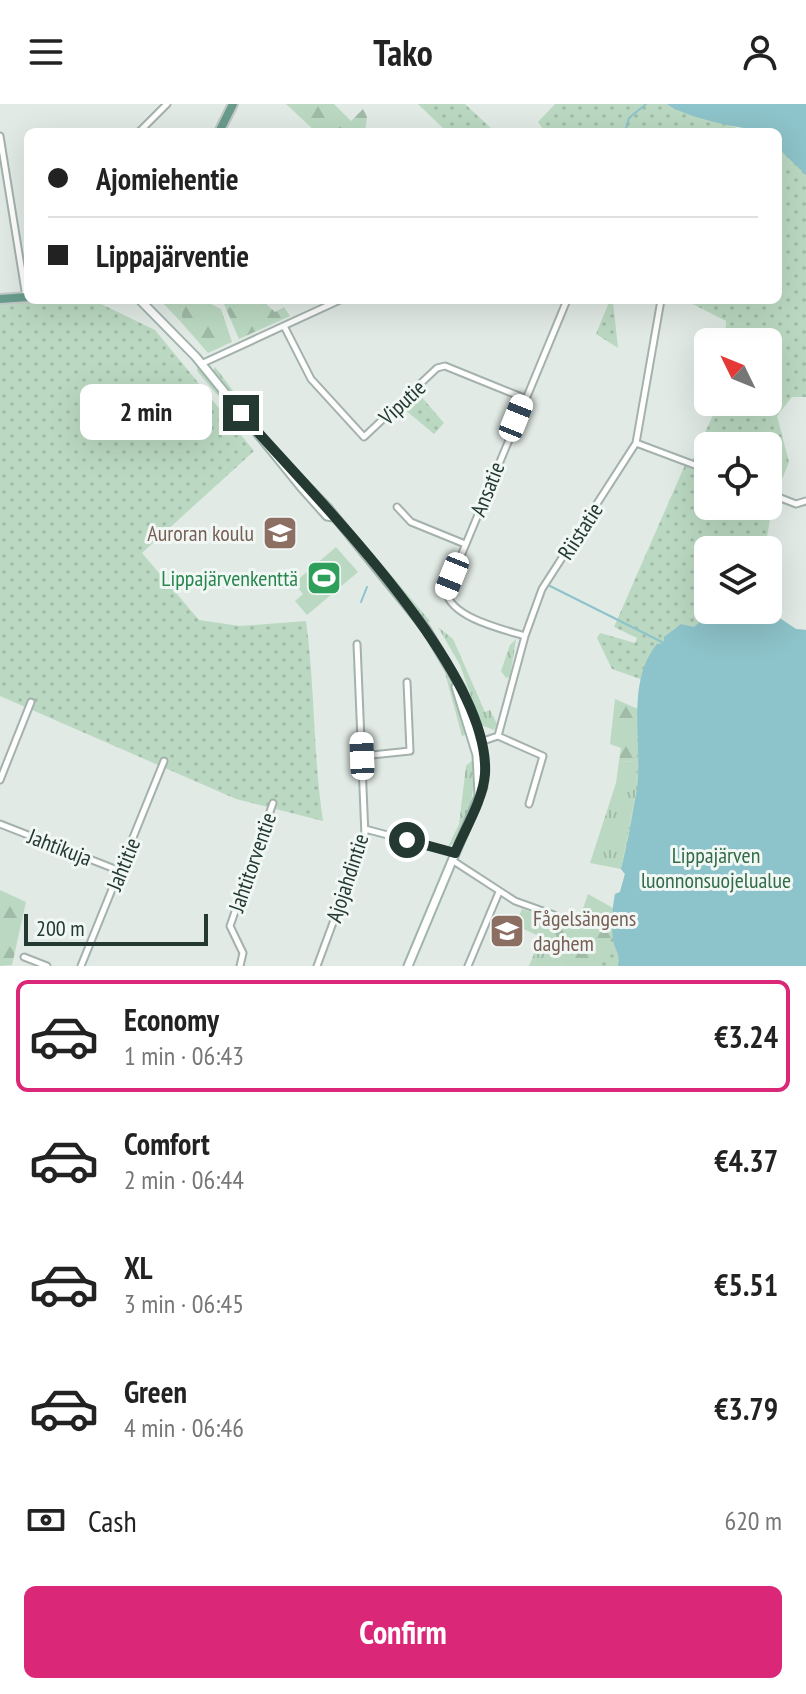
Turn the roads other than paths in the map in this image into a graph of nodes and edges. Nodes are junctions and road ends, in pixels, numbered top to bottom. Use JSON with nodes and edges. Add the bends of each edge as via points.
{"nodes":[{"id":1,"x":167,"y":104,"type":"edge"},
{"id":2,"x":233,"y":104,"type":"edge"},
{"id":3,"x":143,"y":128,"type":"edge"},
{"id":4,"x":221,"y":128,"type":"edge"},
{"id":5,"x":0,"y":136,"type":"edge"},
{"id":6,"x":24,"y":279,"type":"edge"},
{"id":7,"x":24,"y":297,"type":"edge"},
{"id":8,"x":0,"y":299,"type":"edge"},
{"id":9,"x":145,"y":304,"type":"edge"},
{"id":10,"x":151,"y":304,"type":"edge"},
{"id":11,"x":331,"y":304,"type":"edge"},
{"id":12,"x":565,"y":304,"type":"edge"},
{"id":13,"x":660,"y":304,"type":"edge"},
{"id":14,"x":154,"y":312,"type":"junction"},
{"id":15,"x":284,"y":326,"type":"junction"},
{"id":16,"x":201,"y":364,"type":"junction"},
{"id":17,"x":524,"y":398,"type":"junction"},
{"id":18,"x":636,"y":443,"type":"junction"},
{"id":19,"x":694,"y":465,"type":"edge"},
{"id":20,"x":782,"y":498,"type":"edge"},
{"id":21,"x":806,"y":501,"type":"edge"},
{"id":22,"x":397,"y":507,"type":"dead end"},
{"id":23,"x":465,"y":544,"type":"junction"},
{"id":24,"x":525,"y":636,"type":"junction"},
{"id":25,"x":357,"y":644,"type":"dead end"},
{"id":26,"x":407,"y":682,"type":"dead end"},
{"id":27,"x":31,"y":702,"type":"dead end"},
{"id":28,"x":498,"y":736,"type":"junction"},
{"id":29,"x":477,"y":743,"type":"junction"},
{"id":30,"x":362,"y":756,"type":"junction"},
{"id":31,"x":164,"y":761,"type":"dead end"},
{"id":32,"x":0,"y":780,"type":"edge"},
{"id":33,"x":273,"y":803,"type":"dead end"},
{"id":34,"x":529,"y":804,"type":"dead end"},
{"id":35,"x":0,"y":824,"type":"edge"},
{"id":36,"x":365,"y":829,"type":"junction"},
{"id":37,"x":454,"y":857,"type":"junction"},
{"id":38,"x":120,"y":871,"type":"junction"},
{"id":39,"x":499,"y":892,"type":"junction"},
{"id":40,"x":554,"y":915,"type":"dead end"},
{"id":41,"x":24,"y":957,"type":"dead end"},
{"id":42,"x":47,"y":966,"type":"edge"},
{"id":43,"x":81,"y":966,"type":"edge"},
{"id":44,"x":240,"y":966,"type":"edge"},
{"id":45,"x":317,"y":966,"type":"edge"},
{"id":46,"x":408,"y":966,"type":"edge"},
{"id":47,"x":468,"y":966,"type":"edge"}],
"edges":[{"from":1,"to":3,"type":"street"},
{"from":2,"to":4,"type":"main road"},
{"from":5,"to":6,"type":"street"},
{"from":7,"to":8,"type":"main road"},
{"from":9,"to":14,"type":"main road"},
{"from":10,"to":14,"type":"main road"},
{"from":11,"to":15,"type":"street"},
{"from":12,"to":17,"type":"street","name":"Ansatie"},
{"from":13,"to":18,"type":"street","name":"Riistatie"},
{"from":14,"to":16,"type":"main road"},
{"from":15,"to":16,"type":"street"},
{"from":15,"to":17,"type":"street","name":"Viputie","via":[[311,379],[364,437],[445,366]]},
{"from":16,"to":29,"type":"main road","via":[[426,629],[454,677]]},
{"from":17,"to":23,"type":"street","name":"Ansatie"},
{"from":18,"to":19,"type":"street"},
{"from":18,"to":24,"type":"street","name":"Riistatie","via":[[542,589]]},
{"from":20,"to":21,"type":"street","via":[[796,504]]},
{"from":22,"to":23,"type":"street","via":[[411,522]]},
{"from":23,"to":24,"type":"street","name":"Ansatie","via":[[446,592],[448,600],[465,614]]},
{"from":24,"to":28,"type":"street","name":"Riistatie"},
{"from":25,"to":30,"type":"street","name":"Ajojahdintie"},
{"from":26,"to":30,"type":"street","via":[[410,751]]},
{"from":27,"to":32,"type":"street"},
{"from":28,"to":29,"type":"street"},
{"from":28,"to":34,"type":"street","via":[[543,756]]},
{"from":29,"to":37,"type":"main road","via":[[479,795]]},
{"from":30,"to":36,"type":"street","name":"Ajojahdintie"},
{"from":31,"to":38,"type":"street","name":"Jahtitie"},
{"from":33,"to":44,"type":"street","name":"Jahtitorventie","via":[[230,926],[243,953]]},
{"from":35,"to":38,"type":"street","name":"Jahtikuja"},
{"from":36,"to":37,"type":"street"},
{"from":36,"to":45,"type":"street","name":"Ajojahdintie"},
{"from":37,"to":39,"type":"street"},
{"from":37,"to":46,"type":"main road"},
{"from":38,"to":43,"type":"street","name":"Jahtitie"},
{"from":39,"to":40,"type":"street"},
{"from":39,"to":47,"type":"street"},
{"from":41,"to":42,"type":"street"}]}
